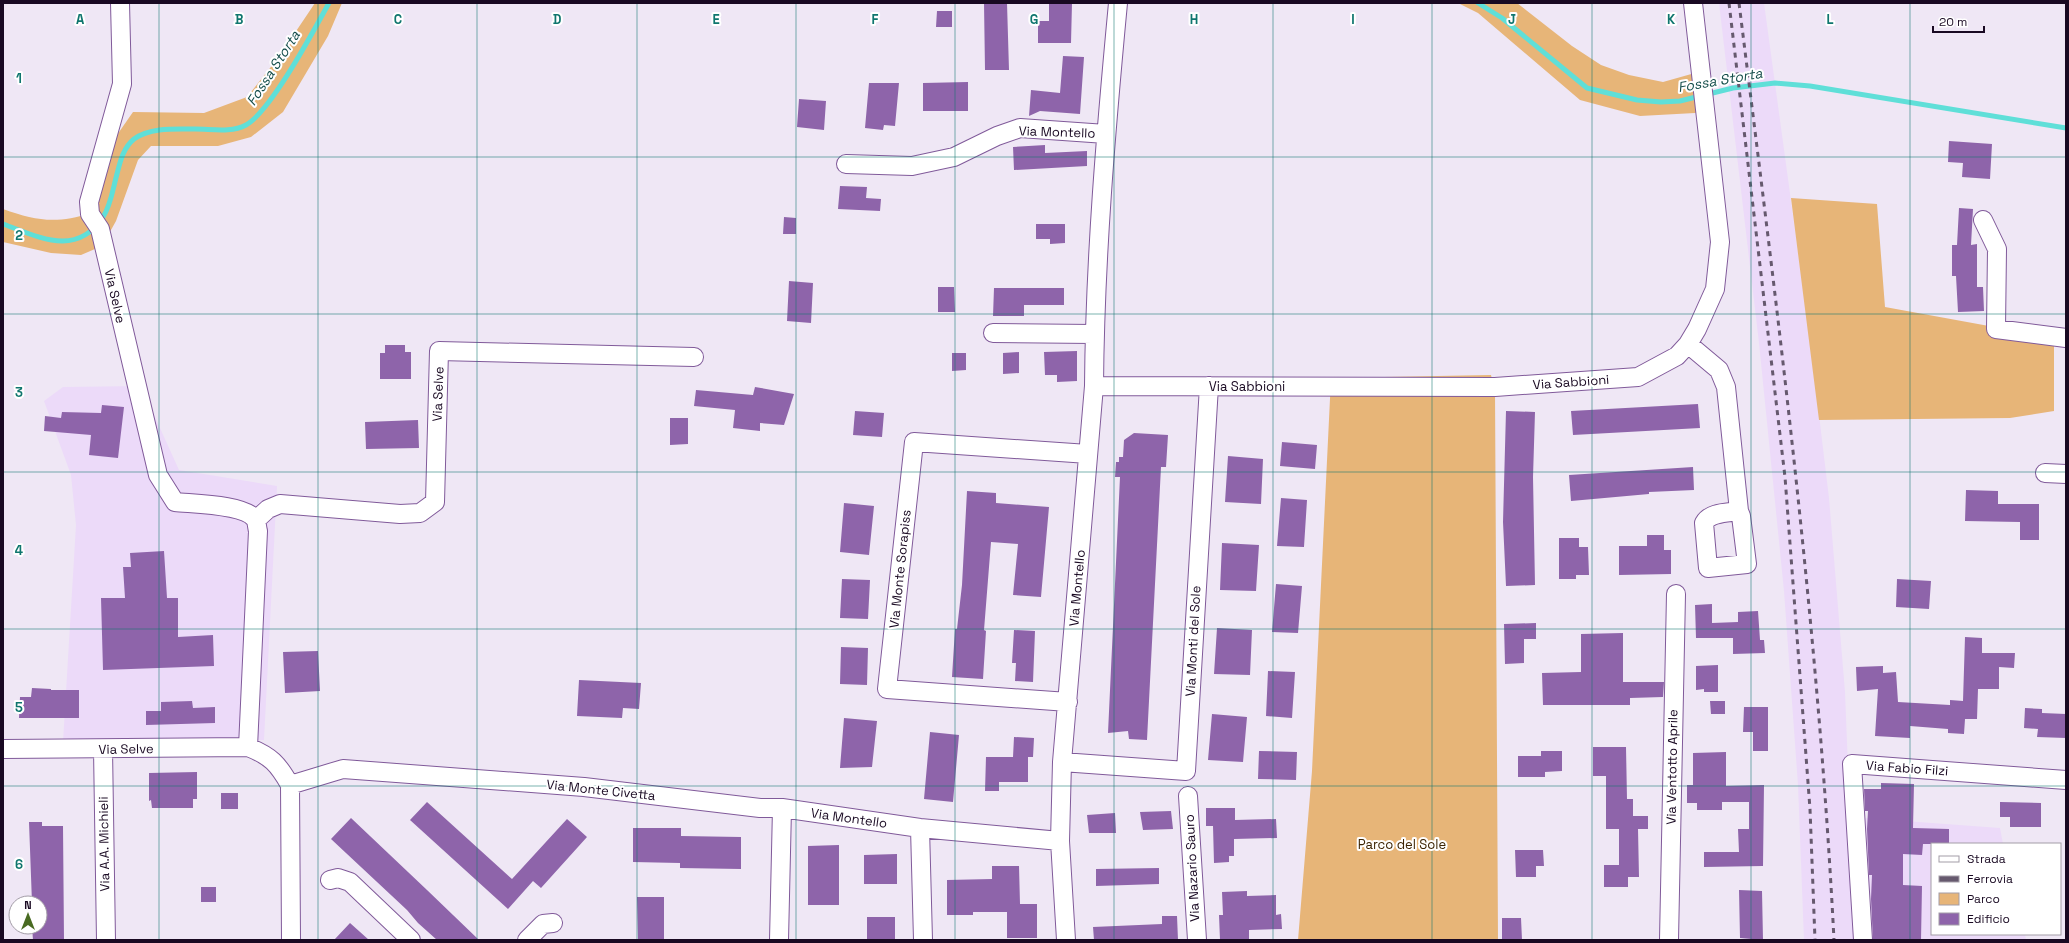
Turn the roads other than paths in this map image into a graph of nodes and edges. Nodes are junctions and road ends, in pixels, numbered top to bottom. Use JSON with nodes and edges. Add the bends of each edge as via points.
{"nodes":[{"id":1,"x":120,"y":3,"type":"edge"},
{"id":2,"x":1118,"y":3,"type":"edge"},
{"id":3,"x":1693,"y":3,"type":"edge"},
{"id":4,"x":1106,"y":134,"type":"junction"},
{"id":5,"x":846,"y":164,"type":"dead end"},
{"id":6,"x":1983,"y":220,"type":"dead end"},
{"id":7,"x":993,"y":333,"type":"dead end"},
{"id":8,"x":1094,"y":334,"type":"junction"},
{"id":9,"x":2066,"y":338,"type":"edge"},
{"id":10,"x":1688,"y":344,"type":"junction"},
{"id":11,"x":694,"y":357,"type":"dead end"},
{"id":12,"x":1094,"y":386,"type":"junction"},
{"id":13,"x":1209,"y":386,"type":"junction"},
{"id":14,"x":1088,"y":454,"type":"junction"},
{"id":15,"x":2045,"y":474,"type":"dead end"},
{"id":16,"x":2066,"y":474,"type":"edge"},
{"id":17,"x":1739,"y":511,"type":"dead end"},
{"id":18,"x":256,"y":520,"type":"junction"},
{"id":19,"x":1676,"y":594,"type":"dead end"},
{"id":20,"x":1068,"y":702,"type":"junction"},
{"id":21,"x":248,"y":747,"type":"junction"},
{"id":22,"x":3,"y":749,"type":"edge"},
{"id":23,"x":103,"y":749,"type":"junction"},
{"id":24,"x":1062,"y":762,"type":"junction"},
{"id":25,"x":2066,"y":780,"type":"edge"},
{"id":26,"x":290,"y":785,"type":"junction"},
{"id":27,"x":1188,"y":796,"type":"dead end"},
{"id":28,"x":782,"y":808,"type":"junction"},
{"id":29,"x":920,"y":828,"type":"junction"},
{"id":30,"x":1060,"y":841,"type":"junction"},
{"id":31,"x":330,"y":880,"type":"dead end"},
{"id":32,"x":553,"y":922,"type":"dead end"},
{"id":33,"x":106,"y":940,"type":"edge"},
{"id":34,"x":291,"y":940,"type":"edge"},
{"id":35,"x":411,"y":940,"type":"edge"},
{"id":36,"x":527,"y":940,"type":"edge"},
{"id":37,"x":779,"y":940,"type":"edge"},
{"id":38,"x":923,"y":940,"type":"edge"},
{"id":39,"x":1066,"y":940,"type":"edge"},
{"id":40,"x":1197,"y":940,"type":"edge"},
{"id":41,"x":1669,"y":940,"type":"edge"},
{"id":42,"x":1863,"y":940,"type":"edge"}],
"edges":[{"from":1,"to":18,"type":"street","name":"Via Selve","via":[[122,84],[90,202],[158,475],[175,502],[226,507],[247,512]]},
{"from":2,"to":4,"type":"street","name":"Via Montello"},
{"from":3,"to":10,"type":"street","name":"Via Sabbioni","via":[[1720,242],[1715,289]]},
{"from":4,"to":5,"type":"street","name":"Via Montello","via":[[1020,128],[954,157],[912,166]]},
{"from":4,"to":8,"type":"street","name":"Via Montello"},
{"from":6,"to":9,"type":"street","via":[[1997,249],[1996,329]]},
{"from":7,"to":8,"type":"street"},
{"from":8,"to":12,"type":"street","name":"Via Montello"},
{"from":10,"to":13,"type":"street","name":"Via Sabbioni","via":[[1677,356],[1638,377],[1495,387]]},
{"from":10,"to":17,"type":"street","via":[[1719,370],[1726,387]]},
{"from":11,"to":18,"type":"street","name":"Via Selve","via":[[439,352],[435,502],[420,513],[400,514],[280,504],[268,508]]},
{"from":12,"to":13,"type":"street","name":"Via Sabbioni"},
{"from":12,"to":14,"type":"street","name":"Via Montello"},
{"from":13,"to":24,"type":"street","name":"Via Monti del Sole","via":[[1186,771]]},
{"from":14,"to":20,"type":"street","name":"Via Montello"},
{"from":14,"to":20,"type":"street","name":"Via Monte Sorapiss","via":[[914,442],[887,689]]},
{"from":15,"to":16,"type":"street"},
{"from":18,"to":21,"type":"street","via":[[258,531]]},
{"from":19,"to":41,"type":"street","name":"Via Ventotto Aprile"},
{"from":20,"to":24,"type":"street","name":"Via Montello"},
{"from":21,"to":23,"type":"street","name":"Via Selve"},
{"from":21,"to":26,"type":"street","name":"Via Selve","via":[[264,753],[278,765]]},
{"from":22,"to":23,"type":"street","name":"Via Selve"},
{"from":23,"to":33,"type":"street","name":"Via A.A. Michieli"},
{"from":24,"to":30,"type":"street","name":"Via Montello"},
{"from":25,"to":42,"type":"street","name":"Via Fabio Filzi","via":[[1852,764]]},
{"from":26,"to":28,"type":"street","name":"Via Monte Civetta","via":[[343,769],[584,787],[760,808]]},
{"from":26,"to":34,"type":"street"},
{"from":27,"to":40,"type":"street","name":"Via Nazario Sauro"},
{"from":28,"to":29,"type":"street","name":"Via Montello"},
{"from":28,"to":37,"type":"street"},
{"from":29,"to":30,"type":"street","name":"Via Montello"},
{"from":29,"to":38,"type":"street"},
{"from":30,"to":39,"type":"street","name":"Via Montello"},
{"from":31,"to":35,"type":"street","via":[[344,879],[350,882]]},
{"from":32,"to":36,"type":"street","via":[[543,924]]}]}
